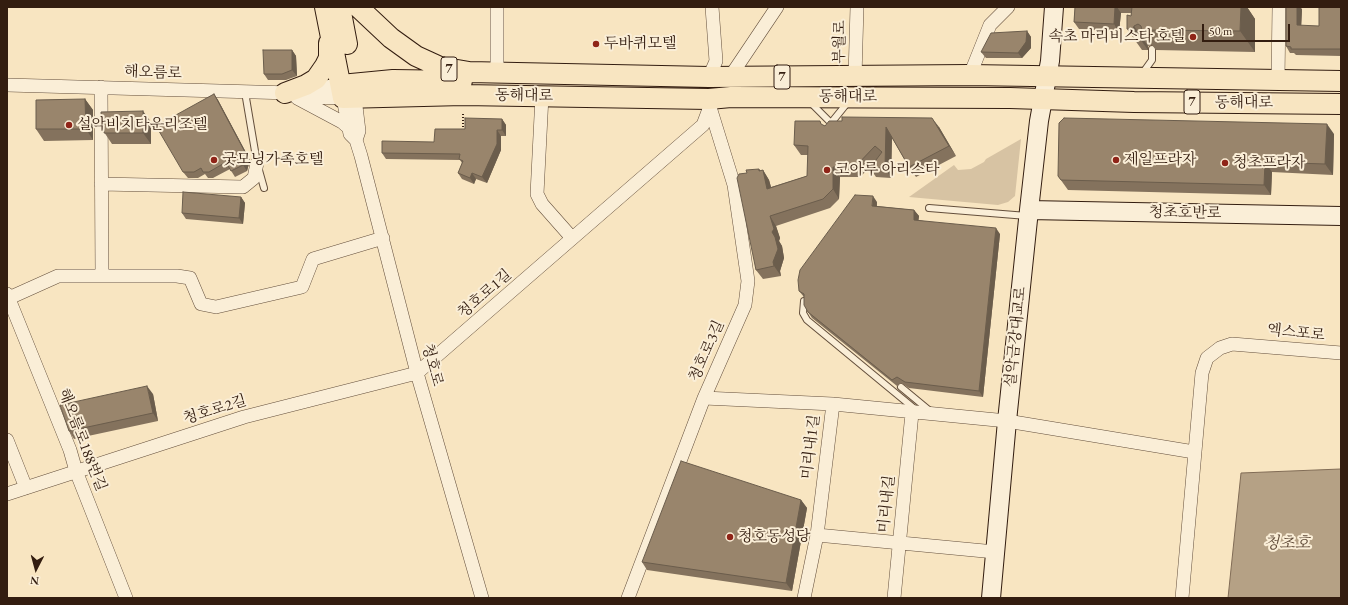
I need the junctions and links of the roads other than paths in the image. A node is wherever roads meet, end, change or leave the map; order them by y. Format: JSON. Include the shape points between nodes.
{"nodes":[{"id":1,"x":325,"y":7,"type":"edge"},
{"id":2,"x":340,"y":7,"type":"edge"},
{"id":3,"x":358,"y":7,"type":"edge"},
{"id":4,"x":497,"y":7,"type":"edge"},
{"id":5,"x":712,"y":7,"type":"edge"},
{"id":6,"x":777,"y":7,"type":"edge"},
{"id":7,"x":857,"y":7,"type":"edge"},
{"id":8,"x":1008,"y":7,"type":"edge"},
{"id":9,"x":1054,"y":7,"type":"edge"},
{"id":10,"x":1279,"y":7,"type":"edge"},
{"id":11,"x":330,"y":29,"type":"junction"},
{"id":12,"x":1152,"y":49,"type":"edge"},
{"id":13,"x":1152,"y":60,"type":"junction"},
{"id":14,"x":1162,"y":72,"type":"junction"},
{"id":15,"x":497,"y":73,"type":"junction"},
{"id":16,"x":561,"y":74,"type":"junction"},
{"id":17,"x":970,"y":75,"type":"junction"},
{"id":18,"x":709,"y":77,"type":"junction"},
{"id":19,"x":730,"y":77,"type":"junction"},
{"id":20,"x":855,"y":77,"type":"junction"},
{"id":21,"x":1048,"y":77,"type":"junction"},
{"id":22,"x":1136,"y":79,"type":"junction"},
{"id":23,"x":1278,"y":80,"type":"junction"},
{"id":24,"x":1341,"y":81,"type":"edge"},
{"id":25,"x":7,"y":85,"type":"edge"},
{"id":26,"x":101,"y":87,"type":"junction"},
{"id":27,"x":348,"y":91,"type":"junction"},
{"id":28,"x":244,"y":92,"type":"junction"},
{"id":29,"x":292,"y":93,"type":"junction"},
{"id":30,"x":542,"y":96,"type":"junction"},
{"id":31,"x":804,"y":97,"type":"junction"},
{"id":32,"x":852,"y":98,"type":"junction"},
{"id":33,"x":1044,"y":100,"type":"junction"},
{"id":34,"x":709,"y":104,"type":"junction"},
{"id":35,"x":1341,"y":104,"type":"edge"},
{"id":36,"x":831,"y":123,"type":"junction"},
{"id":37,"x":349,"y":128,"type":"junction"},
{"id":38,"x":831,"y":130,"type":"edge"},
{"id":39,"x":356,"y":140,"type":"junction"},
{"id":40,"x":257,"y":163,"type":"junction"},
{"id":41,"x":101,"y":184,"type":"junction"},
{"id":42,"x":264,"y":188,"type":"dead end"},
{"id":43,"x":929,"y":208,"type":"dead end"},
{"id":44,"x":1029,"y":213,"type":"junction"},
{"id":45,"x":1341,"y":216,"type":"edge"},
{"id":46,"x":383,"y":238,"type":"junction"},
{"id":47,"x":572,"y":238,"type":"junction"},
{"id":48,"x":102,"y":276,"type":"junction"},
{"id":49,"x":8,"y":296,"type":"edge"},
{"id":50,"x":804,"y":301,"type":"edge"},
{"id":51,"x":1341,"y":353,"type":"edge"},
{"id":52,"x":417,"y":373,"type":"junction"},
{"id":53,"x":901,"y":387,"type":"edge"},
{"id":54,"x":704,"y":398,"type":"junction"},
{"id":55,"x":833,"y":404,"type":"junction"},
{"id":56,"x":922,"y":414,"type":"junction"},
{"id":57,"x":1007,"y":421,"type":"junction"},
{"id":58,"x":7,"y":440,"type":"edge"},
{"id":59,"x":1194,"y":452,"type":"junction"},
{"id":60,"x":76,"y":471,"type":"junction"},
{"id":61,"x":26,"y":488,"type":"junction"},
{"id":62,"x":7,"y":494,"type":"edge"},
{"id":63,"x":817,"y":535,"type":"junction"},
{"id":64,"x":899,"y":543,"type":"junction"},
{"id":65,"x":995,"y":552,"type":"junction"},
{"id":66,"x":126,"y":598,"type":"edge"},
{"id":67,"x":482,"y":598,"type":"edge"},
{"id":68,"x":628,"y":598,"type":"edge"},
{"id":69,"x":804,"y":598,"type":"edge"},
{"id":70,"x":894,"y":598,"type":"edge"},
{"id":71,"x":991,"y":598,"type":"edge"},
{"id":72,"x":1182,"y":598,"type":"edge"}],
"edges":[{"from":1,"to":11,"type":"main road"},
{"from":2,"to":27,"type":"main road"},
{"from":3,"to":15,"type":"main road","name":"동해대로","number":"7","via":[[391,38],[416,56],[440,67]]},
{"from":4,"to":15,"type":"street"},
{"from":5,"to":18,"type":"street","via":[[716,61]]},
{"from":6,"to":19,"type":"street"},
{"from":7,"to":20,"type":"street","name":"부월로"},
{"from":8,"to":17,"type":"street","via":[[990,25]]},
{"from":9,"to":21,"type":"street","name":"설악금강대교로"},
{"from":10,"to":23,"type":"street"},
{"from":11,"to":27,"type":"main road"},
{"from":11,"to":29,"type":"main road","via":[[329,58],[325,66],[316,79]]},
{"from":12,"to":13,"type":"lane"},
{"from":13,"to":14,"type":"lane"},
{"from":13,"to":22,"type":"lane"},
{"from":14,"to":22,"type":"main road","name":"동해대로","number":"7"},
{"from":14,"to":23,"type":"main road","name":"동해대로","number":"7"},
{"from":15,"to":16,"type":"main road","name":"동해대로","number":"7"},
{"from":16,"to":18,"type":"main road","name":"동해대로","number":"7"},
{"from":16,"to":27,"type":"main road","name":"동해대로","number":"7","via":[[522,81],[393,80]]},
{"from":17,"to":20,"type":"main road","name":"동해대로","number":"7"},
{"from":17,"to":21,"type":"main road","name":"동해대로","number":"7"},
{"from":18,"to":19,"type":"main road","name":"동해대로","number":"7"},
{"from":18,"to":34,"type":"main road"},
{"from":19,"to":20,"type":"main road","name":"동해대로","number":"7"},
{"from":21,"to":22,"type":"main road","name":"동해대로","number":"7"},
{"from":21,"to":33,"type":"street","name":"설악금강대교로"},
{"from":23,"to":24,"type":"main road","name":"동해대로","number":"7"},
{"from":25,"to":26,"type":"street","name":"해오름로"},
{"from":26,"to":28,"type":"street","name":"해오름로"},
{"from":26,"to":41,"type":"street"},
{"from":27,"to":29,"type":"street","name":"해오름로","via":[[310,89]]},
{"from":27,"to":30,"type":"main road","name":"동해대로","number":"7"},
{"from":27,"to":37,"type":"street","name":"청호로"},
{"from":27,"to":39,"type":"street","name":"청호로","via":[[358,131]]},
{"from":28,"to":29,"type":"street","name":"해오름로"},
{"from":28,"to":40,"type":"lane"},
{"from":29,"to":37,"type":"street"},
{"from":30,"to":34,"type":"main road","name":"동해대로","number":"7"},
{"from":30,"to":47,"type":"street","via":[[537,194],[542,204]]},
{"from":31,"to":32,"type":"main road","name":"동해대로","number":"7"},
{"from":31,"to":34,"type":"main road","name":"동해대로","number":"7","via":[[730,97]]},
{"from":31,"to":36,"type":"lane"},
{"from":32,"to":33,"type":"main road","name":"동해대로","number":"7"},
{"from":32,"to":36,"type":"lane"},
{"from":33,"to":35,"type":"main road","name":"동해대로","number":"7"},
{"from":33,"to":44,"type":"street","name":"설악금강대교로","via":[[1039,121]]},
{"from":34,"to":47,"type":"street","name":"청호로1길","via":[[702,125]]},
{"from":34,"to":54,"type":"street","name":"청호로3길","via":[[734,185],[748,282],[745,305]]},
{"from":36,"to":38,"type":"lane"},
{"from":37,"to":39,"type":"street","name":"청호로","via":[[350,134]]},
{"from":39,"to":46,"type":"street","name":"청호로"},
{"from":40,"to":41,"type":"street","via":[[254,178],[242,187]]},
{"from":40,"to":42,"type":"lane"},
{"from":41,"to":48,"type":"street"},
{"from":43,"to":44,"type":"lane"},
{"from":44,"to":45,"type":"street","name":"청초호반로"},
{"from":44,"to":57,"type":"street","name":"설악금강대교로"},
{"from":46,"to":48,"type":"street","via":[[314,259],[302,287],[216,307],[201,304],[190,278]]},
{"from":46,"to":52,"type":"street","name":"청호로"},
{"from":47,"to":52,"type":"street","name":"청호로1길"},
{"from":48,"to":49,"type":"street","via":[[58,276]]},
{"from":49,"to":60,"type":"street","name":"해오름로188번길","via":[[70,450]]},
{"from":50,"to":56,"type":"lane","via":[[803,313],[807,320]]},
{"from":51,"to":59,"type":"street","name":"엑스포로","via":[[1248,344],[1232,344],[1213,352],[1203,365]]},
{"from":52,"to":60,"type":"street","name":"청호로2길","via":[[244,417]]},
{"from":52,"to":67,"type":"street","name":"청호로"},
{"from":53,"to":56,"type":"lane"},
{"from":54,"to":55,"type":"street","name":"미리내1길"},
{"from":54,"to":68,"type":"street","name":"청호로3길"},
{"from":55,"to":56,"type":"street"},
{"from":55,"to":63,"type":"street","name":"미리내1길"},
{"from":56,"to":57,"type":"street"},
{"from":56,"to":64,"type":"street","name":"미리내길"},
{"from":57,"to":59,"type":"street"},
{"from":57,"to":65,"type":"street","name":"설악금강대교로"},
{"from":58,"to":61,"type":"street"},
{"from":59,"to":72,"type":"street","name":"엑스포로"},
{"from":60,"to":61,"type":"street","name":"청호로2길"},
{"from":60,"to":66,"type":"street","name":"해오름로188번길"},
{"from":61,"to":62,"type":"street","name":"청호로2길"},
{"from":63,"to":64,"type":"street"},
{"from":63,"to":69,"type":"street","name":"미리내1길"},
{"from":64,"to":65,"type":"street"},
{"from":64,"to":70,"type":"street","name":"미리내길"},
{"from":65,"to":71,"type":"street","name":"설악금강대교로"}]}
